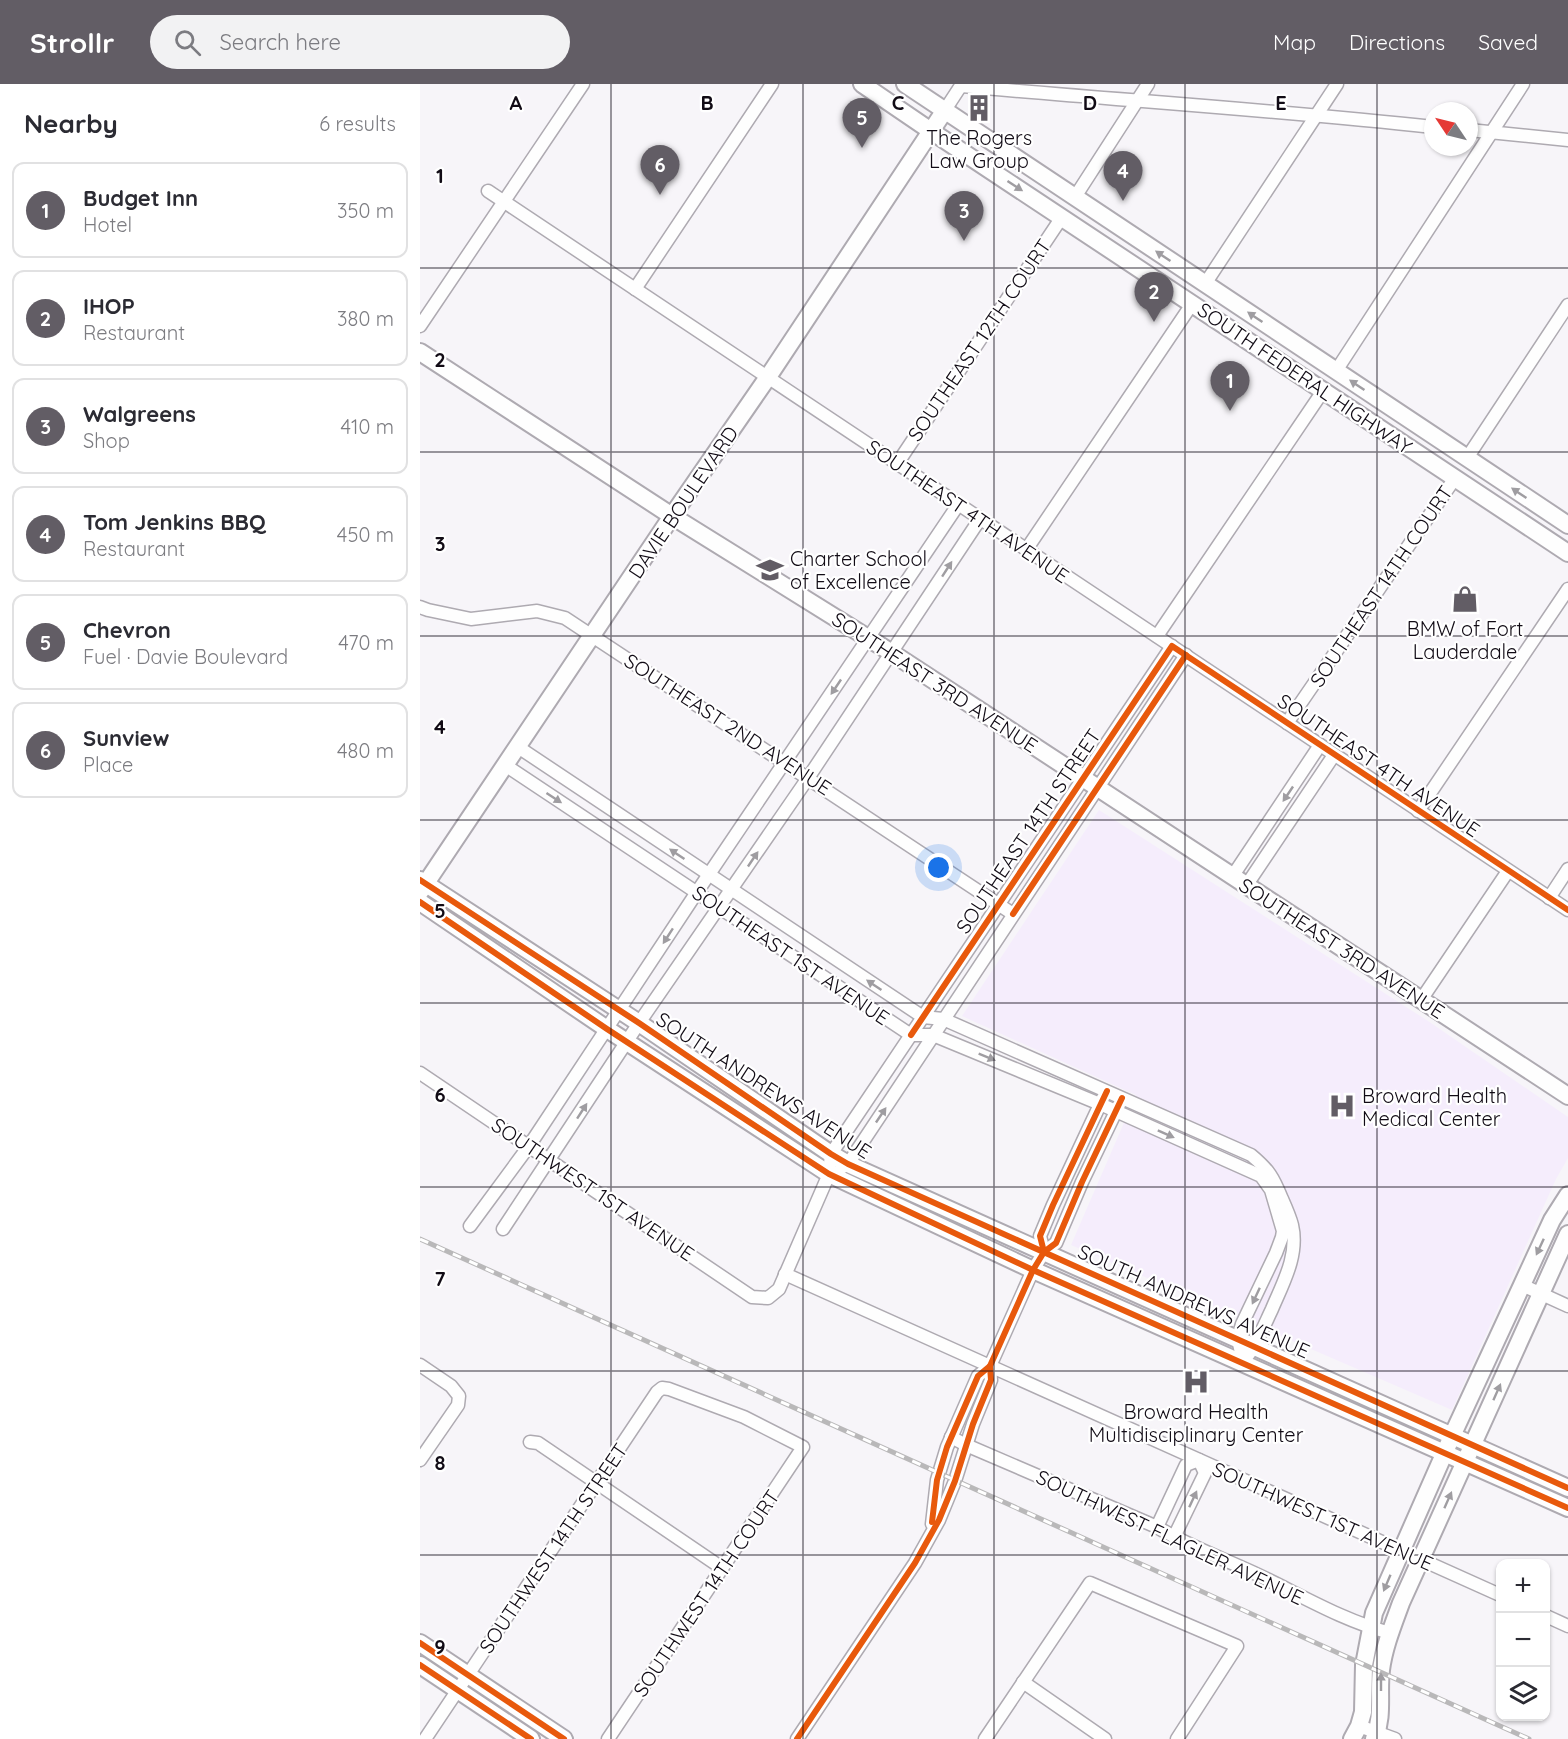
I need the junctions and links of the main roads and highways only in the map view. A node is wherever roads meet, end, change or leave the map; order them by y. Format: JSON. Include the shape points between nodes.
{"nodes":[{"id":1,"x":862,"y":84,"type":"edge"},
{"id":2,"x":905,"y":84,"type":"edge"},
{"id":3,"x":945,"y":111,"type":"junction"},
{"id":4,"x":931,"y":131,"type":"junction"},
{"id":5,"x":1163,"y":284,"type":"junction"},
{"id":6,"x":1205,"y":284,"type":"junction"},
{"id":7,"x":1230,"y":300,"type":"junction"},
{"id":8,"x":1192,"y":304,"type":"junction"},
{"id":9,"x":420,"y":352,"type":"edge"},
{"id":10,"x":672,"y":516,"type":"junction"},
{"id":11,"x":1568,"y":525,"type":"edge"},
{"id":12,"x":1568,"y":552,"type":"edge"},
{"id":13,"x":422,"y":885,"type":"edge"},
{"id":14,"x":420,"y":902,"type":"edge"},
{"id":15,"x":1568,"y":1096,"type":"edge"},
{"id":16,"x":1568,"y":1196,"type":"edge"},
{"id":17,"x":1568,"y":1234,"type":"edge"},
{"id":18,"x":1452,"y":1436,"type":"junction"},
{"id":19,"x":1473,"y":1446,"type":"junction"},
{"id":20,"x":1445,"y":1452,"type":"junction"},
{"id":21,"x":1465,"y":1461,"type":"junction"},
{"id":22,"x":1568,"y":1488,"type":"edge"},
{"id":23,"x":1568,"y":1508,"type":"edge"},
{"id":24,"x":420,"y":1643,"type":"edge"},
{"id":25,"x":420,"y":1665,"type":"edge"},
{"id":26,"x":1355,"y":1733,"type":"edge"},
{"id":27,"x":1375,"y":1736,"type":"edge"},
{"id":28,"x":531,"y":1739,"type":"edge"},
{"id":29,"x":564,"y":1739,"type":"edge"}],
"edges":[{"from":1,"to":4,"type":"main road","name":"SOUTH FEDERAL HIGHWAY"},
{"from":2,"to":3,"type":"main road","name":"SOUTH FEDERAL HIGHWAY"},
{"from":3,"to":4,"type":"main road","name":"DAVIE BOULEVARD"},
{"from":6,"to":3,"type":"main road","name":"SOUTH FEDERAL HIGHWAY","one_way":true},
{"from":4,"to":5,"type":"main road","name":"SOUTH FEDERAL HIGHWAY","one_way":true},
{"from":4,"to":10,"type":"main road","name":"DAVIE BOULEVARD"},
{"from":5,"to":6,"type":"main road","via":[[1182,288]]},
{"from":5,"to":8,"type":"main road","name":"SOUTH FEDERAL HIGHWAY"},
{"from":6,"to":7,"type":"main road","name":"SOUTH FEDERAL HIGHWAY"},
{"from":7,"to":8,"type":"main road"},
{"from":11,"to":7,"type":"main road","name":"SOUTH FEDERAL HIGHWAY","one_way":true},
{"from":8,"to":12,"type":"main road","name":"SOUTH FEDERAL HIGHWAY"},
{"from":9,"to":10,"type":"main road","name":"SOUTHEAST 3RD AVENUE"},
{"from":10,"to":13,"type":"main road","name":"DAVIE BOULEVARD"},
{"from":10,"to":15,"type":"main road","name":"SOUTHEAST 3RD AVENUE","via":[[892,653]]},
{"from":13,"to":18,"type":"main road","name":"SOUTH ANDREWS AVENUE","via":[[639,1023],[848,1164]]},
{"from":14,"to":20,"type":"main road","name":"SOUTH ANDREWS AVENUE","via":[[829,1174],[1034,1270]]},
{"from":16,"to":18,"type":"main road","one_way":true,"via":[[1552,1220]]},
{"from":19,"to":17,"type":"main road","one_way":true},
{"from":18,"to":19,"type":"main road","name":"SOUTH ANDREWS AVENUE"},
{"from":18,"to":20,"type":"main road"},
{"from":19,"to":21,"type":"main road"},
{"from":19,"to":22,"type":"main road","name":"SOUTH ANDREWS AVENUE"},
{"from":20,"to":21,"type":"main road","name":"SOUTH ANDREWS AVENUE"},
{"from":20,"to":26,"type":"main road","one_way":true,"via":[[1374,1613],[1364,1665],[1363,1712]]},
{"from":21,"to":23,"type":"main road","name":"SOUTH ANDREWS AVENUE"},
{"from":27,"to":21,"type":"main road","one_way":true,"via":[[1380,1720],[1383,1655],[1390,1633]]},
{"from":24,"to":29,"type":"main road"},
{"from":25,"to":28,"type":"main road"}]}
